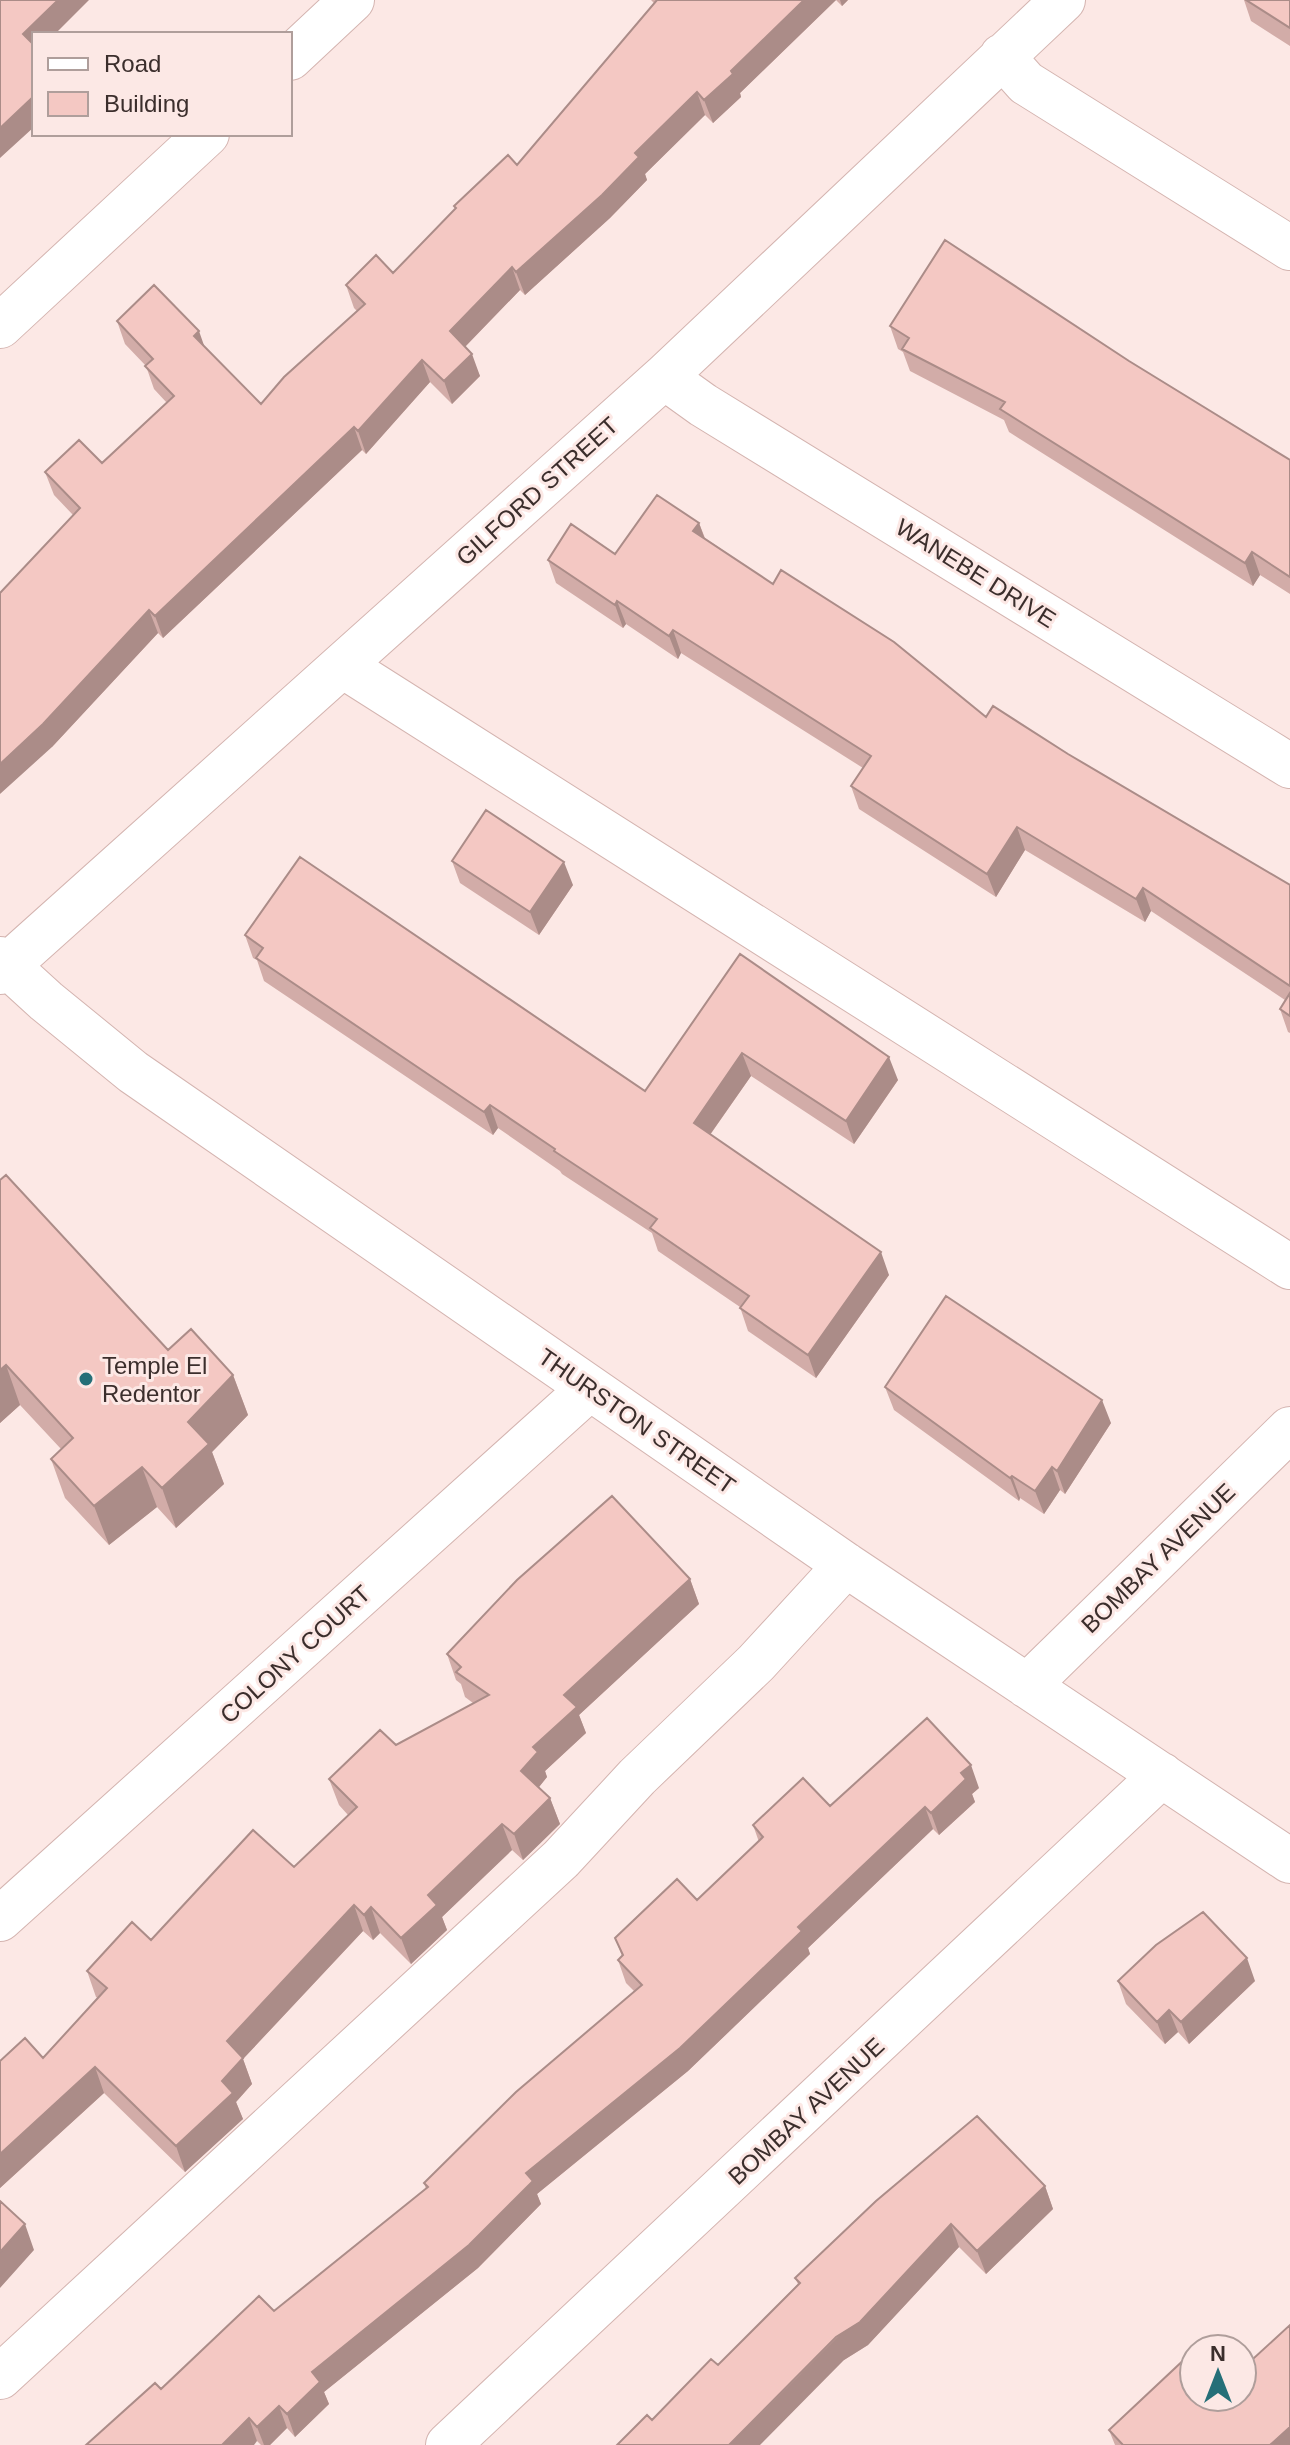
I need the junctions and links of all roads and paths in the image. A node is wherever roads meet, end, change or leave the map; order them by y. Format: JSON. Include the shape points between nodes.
{"nodes":[{"id":1,"x":352,"y":0,"type":"edge"},
{"id":2,"x":1063,"y":0,"type":"edge"},
{"id":3,"x":292,"y":56,"type":"edge"},
{"id":4,"x":1002,"y":56,"type":"junction"},
{"id":5,"x":205,"y":136,"type":"edge"},
{"id":6,"x":1290,"y":248,"type":"edge"},
{"id":7,"x":0,"y":326,"type":"edge"},
{"id":8,"x":664,"y":377,"type":"junction"},
{"id":9,"x":343,"y":666,"type":"junction"},
{"id":10,"x":1290,"y":766,"type":"edge"},
{"id":11,"x":2,"y":966,"type":"edge"},
{"id":12,"x":1290,"y":1267,"type":"edge"},
{"id":13,"x":590,"y":1388,"type":"junction"},
{"id":14,"x":1290,"y":1429,"type":"edge"},
{"id":15,"x":846,"y":1565,"type":"junction"},
{"id":16,"x":1027,"y":1686,"type":"junction"},
{"id":17,"x":1162,"y":1775,"type":"junction"},
{"id":18,"x":1290,"y":1861,"type":"edge"},
{"id":19,"x":0,"y":1919,"type":"edge"},
{"id":20,"x":0,"y":2377,"type":"edge"},
{"id":21,"x":448,"y":2445,"type":"edge"}],
"edges":[{"from":1,"to":3,"type":"street"},
{"from":2,"to":4,"type":"street","name":"GILFORD STREET"},
{"from":4,"to":6,"type":"street","via":[[1026,83]]},
{"from":4,"to":8,"type":"street","name":"GILFORD STREET"},
{"from":5,"to":7,"type":"street"},
{"from":8,"to":9,"type":"street","name":"GILFORD STREET"},
{"from":8,"to":10,"type":"street","name":"WANEBE DRIVE"},
{"from":9,"to":11,"type":"street","name":"GILFORD STREET"},
{"from":9,"to":12,"type":"street"},
{"from":11,"to":13,"type":"street","name":"THURSTON STREET","via":[[133,1072]]},
{"from":13,"to":15,"type":"street","name":"THURSTON STREET"},
{"from":13,"to":19,"type":"street","name":"COLONY COURT"},
{"from":14,"to":16,"type":"street","name":"BOMBAY AVENUE"},
{"from":15,"to":16,"type":"street","name":"THURSTON STREET"},
{"from":15,"to":20,"type":"street","via":[[561,1859]]},
{"from":16,"to":17,"type":"street","name":"THURSTON STREET"},
{"from":17,"to":18,"type":"street","name":"THURSTON STREET"},
{"from":17,"to":21,"type":"street","name":"BOMBAY AVENUE"}]}
